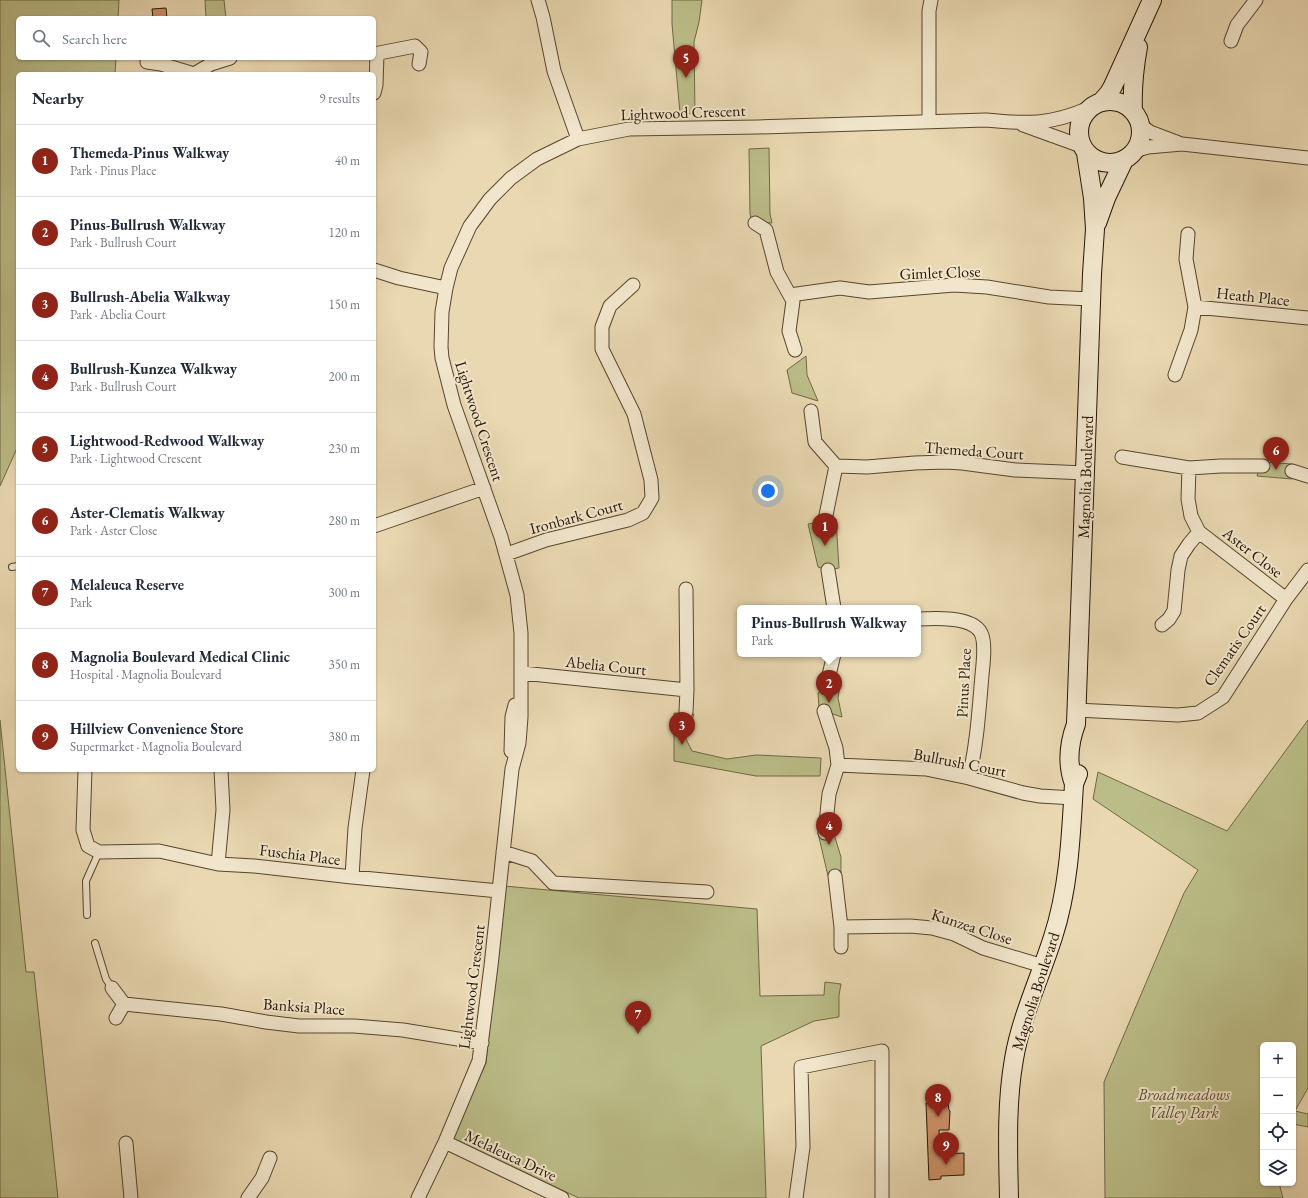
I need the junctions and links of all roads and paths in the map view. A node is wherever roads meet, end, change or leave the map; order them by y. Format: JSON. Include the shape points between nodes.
{"nodes":[{"id":1,"x":538,"y":0,"type":"edge"},
{"id":2,"x":931,"y":0,"type":"edge"},
{"id":3,"x":1152,"y":0,"type":"edge"},
{"id":4,"x":1256,"y":0,"type":"edge"},
{"id":5,"x":1143,"y":19,"type":"junction"},
{"id":6,"x":1231,"y":41,"type":"dead end"},
{"id":7,"x":376,"y":54,"type":"edge"},
{"id":8,"x":224,"y":60,"type":"edge"},
{"id":9,"x":375,"y":60,"type":"edge"},
{"id":10,"x":148,"y":62,"type":"dead end"},
{"id":11,"x":419,"y":64,"type":"dead end"},
{"id":12,"x":187,"y":72,"type":"edge"},
{"id":13,"x":197,"y":72,"type":"edge"},
{"id":14,"x":376,"y":72,"type":"edge"},
{"id":15,"x":1096,"y":105,"type":"junction"},
{"id":16,"x":1137,"y":118,"type":"junction"},
{"id":17,"x":929,"y":122,"type":"junction"},
{"id":18,"x":1019,"y":123,"type":"junction"},
{"id":19,"x":578,"y":139,"type":"junction"},
{"id":20,"x":1182,"y":144,"type":"junction"},
{"id":21,"x":1084,"y":150,"type":"junction"},
{"id":22,"x":1129,"y":155,"type":"junction"},
{"id":23,"x":1308,"y":158,"type":"edge"},
{"id":24,"x":755,"y":223,"type":"dead end"},
{"id":25,"x":1095,"y":229,"type":"junction"},
{"id":26,"x":1188,"y":234,"type":"dead end"},
{"id":27,"x":376,"y":271,"type":"edge"},
{"id":28,"x":633,"y":285,"type":"dead end"},
{"id":29,"x":446,"y":288,"type":"junction"},
{"id":30,"x":790,"y":296,"type":"junction"},
{"id":31,"x":1091,"y":299,"type":"junction"},
{"id":32,"x":1194,"y":307,"type":"junction"},
{"id":33,"x":1308,"y":318,"type":"edge"},
{"id":34,"x":795,"y":350,"type":"dead end"},
{"id":35,"x":1176,"y":375,"type":"dead end"},
{"id":36,"x":810,"y":411,"type":"dead end"},
{"id":37,"x":1122,"y":456,"type":"dead end"},
{"id":38,"x":836,"y":466,"type":"junction"},
{"id":39,"x":1263,"y":466,"type":"dead end"},
{"id":40,"x":1189,"y":468,"type":"junction"},
{"id":41,"x":1292,"y":471,"type":"dead end"},
{"id":42,"x":1085,"y":472,"type":"junction"},
{"id":43,"x":1308,"y":476,"type":"edge"},
{"id":44,"x":484,"y":488,"type":"junction"},
{"id":45,"x":825,"y":520,"type":"dead end"},
{"id":46,"x":376,"y":525,"type":"edge"},
{"id":47,"x":1199,"y":532,"type":"junction"},
{"id":48,"x":506,"y":554,"type":"junction"},
{"id":49,"x":828,"y":570,"type":"dead end"},
{"id":50,"x":1308,"y":570,"type":"edge"},
{"id":51,"x":686,"y":589,"type":"dead end"},
{"id":52,"x":1286,"y":599,"type":"junction"},
{"id":53,"x":834,"y":605,"type":"edge"},
{"id":54,"x":921,"y":619,"type":"edge"},
{"id":55,"x":1162,"y":625,"type":"dead end"},
{"id":56,"x":833,"y":657,"type":"edge"},
{"id":57,"x":521,"y":678,"type":"junction"},
{"id":58,"x":826,"y":688,"type":"dead end"},
{"id":59,"x":686,"y":690,"type":"junction"},
{"id":60,"x":824,"y":711,"type":"dead end"},
{"id":61,"x":686,"y":712,"type":"dead end"},
{"id":62,"x":1076,"y":717,"type":"junction"},
{"id":63,"x":838,"y":765,"type":"junction"},
{"id":64,"x":84,"y":772,"type":"edge"},
{"id":65,"x":221,"y":772,"type":"edge"},
{"id":66,"x":363,"y":772,"type":"edge"},
{"id":67,"x":970,"y":778,"type":"junction"},
{"id":68,"x":1074,"y":791,"type":"junction"},
{"id":69,"x":825,"y":833,"type":"dead end"},
{"id":70,"x":99,"y":852,"type":"junction"},
{"id":71,"x":503,"y":852,"type":"junction"},
{"id":72,"x":218,"y":864,"type":"junction"},
{"id":73,"x":835,"y":876,"type":"dead end"},
{"id":74,"x":352,"y":877,"type":"junction"},
{"id":75,"x":499,"y":891,"type":"junction"},
{"id":76,"x":707,"y":892,"type":"dead end"},
{"id":77,"x":87,"y":915,"type":"dead end"},
{"id":78,"x":841,"y":927,"type":"junction"},
{"id":79,"x":95,"y":943,"type":"dead end"},
{"id":80,"x":841,"y":947,"type":"dead end"},
{"id":81,"x":1043,"y":966,"type":"junction"},
{"id":82,"x":112,"y":988,"type":"joint"},
{"id":83,"x":124,"y":1004,"type":"junction"},
{"id":84,"x":116,"y":1018,"type":"dead end"},
{"id":85,"x":482,"y":1043,"type":"junction"},
{"id":86,"x":445,"y":1142,"type":"junction"},
{"id":87,"x":126,"y":1143,"type":"dead end"},
{"id":88,"x":270,"y":1158,"type":"dead end"},
{"id":89,"x":131,"y":1198,"type":"edge"},
{"id":90,"x":248,"y":1198,"type":"edge"},
{"id":91,"x":418,"y":1198,"type":"edge"},
{"id":92,"x":562,"y":1198,"type":"edge"},
{"id":93,"x":796,"y":1198,"type":"edge"},
{"id":94,"x":882,"y":1198,"type":"edge"},
{"id":95,"x":1009,"y":1198,"type":"edge"}],
"edges":[{"from":1,"to":19,"type":"street","via":[[554,70]]},
{"from":2,"to":17,"type":"street"},
{"from":3,"to":5,"type":"street"},
{"from":4,"to":6,"type":"street","via":[[1237,25]]},
{"from":5,"to":15,"type":"street","via":[[1113,86]]},
{"from":5,"to":16,"type":"street","via":[[1132,90]]},
{"from":7,"to":11,"type":"street","via":[[415,46],[421,52]]},
{"from":8,"to":13,"type":"street"},
{"from":9,"to":14,"type":"street"},
{"from":10,"to":12,"type":"street"},
{"from":15,"to":16,"type":"street","via":[[1111,100],[1119,102],[1127,106]]},
{"from":15,"to":18,"type":"street","name":"Lightwood Crescent","via":[[1060,119]]},
{"from":15,"to":21,"type":"street","via":[[1082,116],[1079,126],[1078,136]]},
{"from":16,"to":20,"type":"street","via":[[1150,132]]},
{"from":16,"to":22,"type":"street","via":[[1141,134],[1139,143]]},
{"from":17,"to":18,"type":"street","name":"Lightwood Crescent","via":[[986,120]]},
{"from":17,"to":19,"type":"street","name":"Lightwood Crescent","via":[[628,129]]},
{"from":18,"to":21,"type":"street","name":"Lightwood Crescent"},
{"from":19,"to":29,"type":"street","name":"Lightwood Crescent","via":[[537,159],[511,178],[490,199],[470,226],[451,268]]},
{"from":20,"to":22,"type":"street","via":[[1148,147]]},
{"from":20,"to":23,"type":"street"},
{"from":21,"to":22,"type":"street","via":[[1094,159],[1104,163],[1114,163]]},
{"from":21,"to":25,"type":"street","name":"Magnolia Boulevard","via":[[1093,198]]},
{"from":22,"to":25,"type":"street","name":"Magnolia Boulevard","via":[[1106,198]]},
{"from":24,"to":30,"type":"street","via":[[766,230],[777,272]]},
{"from":25,"to":31,"type":"street","name":"Magnolia Boulevard"},
{"from":26,"to":32,"type":"street","name":"Heath Place","via":[[1186,260]]},
{"from":27,"to":29,"type":"street"},
{"from":28,"to":48,"type":"street","name":"Ironbark Court","via":[[610,306],[602,327],[602,349],[634,414],[652,480],[652,498],[643,513],[628,520],[546,540]]},
{"from":29,"to":44,"type":"street","name":"Lightwood Crescent","via":[[442,312],[442,358],[454,405]]},
{"from":30,"to":31,"type":"street","name":"Gimlet Close","via":[[840,288],[869,292],[954,285],[987,287],[1049,297]]},
{"from":30,"to":34,"type":"street","via":[[793,301],[789,331]]},
{"from":31,"to":42,"type":"street","name":"Magnolia Boulevard"},
{"from":32,"to":33,"type":"street","name":"Heath Place"},
{"from":32,"to":35,"type":"street","name":"Heath Place","via":[[1191,330]]},
{"from":36,"to":38,"type":"street","via":[[815,442]]},
{"from":37,"to":40,"type":"street"},
{"from":38,"to":42,"type":"street","name":"Themeda Court","via":[[962,462],[1016,470]]},
{"from":38,"to":45,"type":"street"},
{"from":39,"to":40,"type":"street"},
{"from":40,"to":47,"type":"street","name":"Aster Close","via":[[1188,499],[1191,516]]},
{"from":41,"to":43,"type":"street"},
{"from":42,"to":62,"type":"street","name":"Magnolia Boulevard"},
{"from":44,"to":46,"type":"street"},
{"from":44,"to":48,"type":"street","name":"Lightwood Crescent"},
{"from":47,"to":52,"type":"street","name":"Aster Close"},
{"from":47,"to":55,"type":"street","name":"Aster Close","via":[[1181,556],[1174,611]]},
{"from":48,"to":57,"type":"street","name":"Lightwood Crescent","via":[[517,595],[521,633]]},
{"from":49,"to":53,"type":"street"},
{"from":50,"to":52,"type":"street","name":"Clematis Court"},
{"from":51,"to":59,"type":"street"},
{"from":52,"to":62,"type":"street","name":"Clematis Court","via":[[1223,697],[1198,713]]},
{"from":54,"to":67,"type":"street","name":"Pinus Place","via":[[970,622],[981,632],[984,647],[978,734]]},
{"from":56,"to":58,"type":"street"},
{"from":57,"to":59,"type":"street","name":"Abelia Court"},
{"from":57,"to":71,"type":"street","name":"Lightwood Crescent","via":[[512,717],[512,769]]},
{"from":59,"to":61,"type":"street"},
{"from":60,"to":63,"type":"street","via":[[836,748]]},
{"from":62,"to":68,"type":"street","name":"Magnolia Boulevard","via":[[1071,738],[1070,763]]},
{"from":63,"to":67,"type":"street","name":"Bullrush Court","via":[[926,769]]},
{"from":63,"to":69,"type":"street","via":[[829,794]]},
{"from":64,"to":70,"type":"street","via":[[83,830],[88,846]]},
{"from":65,"to":72,"type":"street","via":[[223,810]]},
{"from":66,"to":74,"type":"street"},
{"from":67,"to":68,"type":"street","name":"Bullrush Court","via":[[1040,796]]},
{"from":68,"to":81,"type":"street","name":"Magnolia Boulevard","via":[[1069,863],[1054,936]]},
{"from":70,"to":72,"type":"street","name":"Fuschia Place","via":[[159,851]]},
{"from":70,"to":77,"type":"lane","via":[[86,881]]},
{"from":71,"to":75,"type":"street","name":"Lightwood Crescent"},
{"from":71,"to":76,"type":"street","via":[[532,861],[553,883]]},
{"from":72,"to":74,"type":"street","name":"Fuschia Place"},
{"from":73,"to":78,"type":"street"},
{"from":74,"to":75,"type":"street","name":"Fuschia Place"},
{"from":75,"to":85,"type":"street","name":"Lightwood Crescent"},
{"from":78,"to":80,"type":"street"},
{"from":78,"to":81,"type":"street","name":"Kunzea Close","via":[[932,928],[954,934],[982,948]]},
{"from":79,"to":82,"type":"lane","via":[[106,978]]},
{"from":81,"to":95,"type":"street","name":"Magnolia Boulevard","via":[[1021,1029],[1010,1084]]},
{"from":82,"to":83,"type":"street"},
{"from":83,"to":84,"type":"street"},
{"from":83,"to":85,"type":"street","name":"Banksia Place","via":[[221,1014],[299,1026],[354,1026],[403,1030]]},
{"from":85,"to":86,"type":"street","name":"Lightwood Crescent","via":[[479,1061]]},
{"from":86,"to":91,"type":"street","name":"Lightwood Crescent"},
{"from":86,"to":92,"type":"street","name":"Melaleuca Drive"},
{"from":87,"to":89,"type":"street"},
{"from":88,"to":90,"type":"street","via":[[262,1178]]},
{"from":93,"to":94,"type":"street","via":[[803,1147],[801,1067],[882,1051]]}]}
